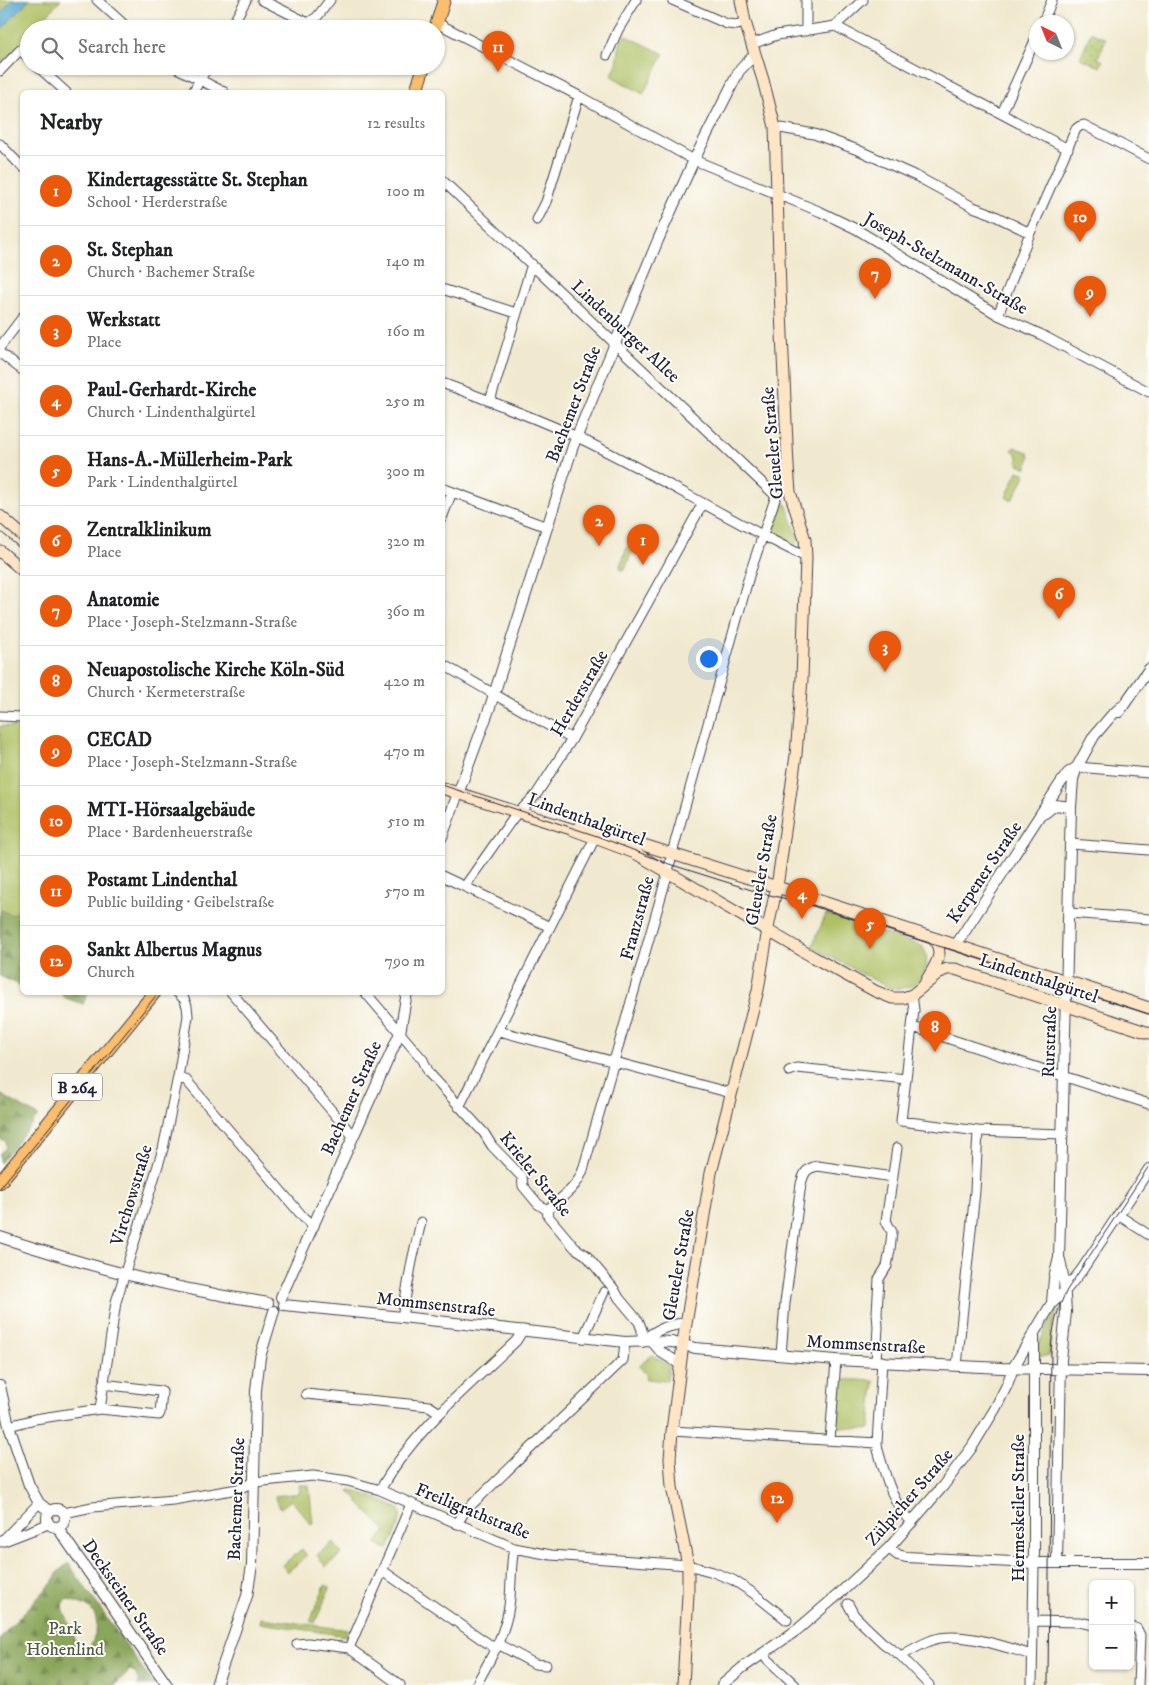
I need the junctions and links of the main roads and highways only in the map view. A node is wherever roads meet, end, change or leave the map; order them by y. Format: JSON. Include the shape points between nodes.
{"nodes":[{"id":1,"x":444,"y":0,"type":"edge"},
{"id":2,"x":741,"y":0,"type":"edge"},
{"id":3,"x":438,"y":20,"type":"edge"},
{"id":4,"x":421,"y":75,"type":"edge"},
{"id":5,"x":417,"y":90,"type":"edge"},
{"id":6,"x":0,"y":516,"type":"edge"},
{"id":7,"x":20,"y":533,"type":"edge"},
{"id":8,"x":0,"y":552,"type":"edge"},
{"id":9,"x":20,"y":568,"type":"edge"},
{"id":10,"x":445,"y":782,"type":"edge"},
{"id":11,"x":445,"y":788,"type":"edge"},
{"id":12,"x":460,"y":789,"type":"junction"},
{"id":13,"x":522,"y":810,"type":"junction"},
{"id":14,"x":777,"y":887,"type":"junction"},
{"id":15,"x":768,"y":931,"type":"junction"},
{"id":16,"x":933,"y":938,"type":"junction"},
{"id":17,"x":956,"y":945,"type":"junction"},
{"id":18,"x":923,"y":987,"type":"junction"},
{"id":19,"x":153,"y":995,"type":"edge"},
{"id":20,"x":1149,"y":1008,"type":"edge"},
{"id":21,"x":1149,"y":1033,"type":"edge"},
{"id":22,"x":0,"y":1182,"type":"edge"},
{"id":23,"x":684,"y":1685,"type":"edge"}],
"edges":[{"from":1,"to":3,"type":"main road"},
{"from":2,"to":14,"type":"main road","name":"Gleueler Straße","via":[[775,127],[790,492],[805,540],[806,557],[796,755]]},
{"from":4,"to":5,"type":"main road"},
{"from":6,"to":7,"type":"main road"},
{"from":8,"to":9,"type":"main road"},
{"from":10,"to":12,"type":"main road","name":"Lindenthalgürtel"},
{"from":11,"to":12,"type":"main road","name":"Lindenthalgürtel"},
{"from":12,"to":13,"type":"main road","name":"Lindenthalgürtel"},
{"from":13,"to":14,"type":"main road","name":"Lindenthalgürtel"},
{"from":13,"to":15,"type":"main road","name":"Lindenthalgürtel","via":[[634,853]]},
{"from":14,"to":15,"type":"main road","name":"Gleueler Straße"},
{"from":14,"to":16,"type":"main road","name":"Lindenthalgürtel"},
{"from":15,"to":18,"type":"main road","name":"Lindenthalgürtel","via":[[892,998],[912,995]]},
{"from":15,"to":23,"type":"main road","name":"Gleueler Straße","via":[[758,990],[711,1173],[682,1345],[672,1430],[672,1488],[688,1565]]},
{"from":16,"to":17,"type":"main road","name":"Lindenthalgürtel"},
{"from":16,"to":18,"type":"main road","name":"Lindenthalgürtel","via":[[939,945],[939,958]]},
{"from":17,"to":18,"type":"main road","name":"Lindenthalgürtel"},
{"from":17,"to":20,"type":"main road","name":"Lindenthalgürtel"},
{"from":18,"to":21,"type":"main road","name":"Lindenthalgürtel","via":[[942,971],[955,969]]},
{"from":19,"to":22,"type":"main road","number":"B 264"}]}
